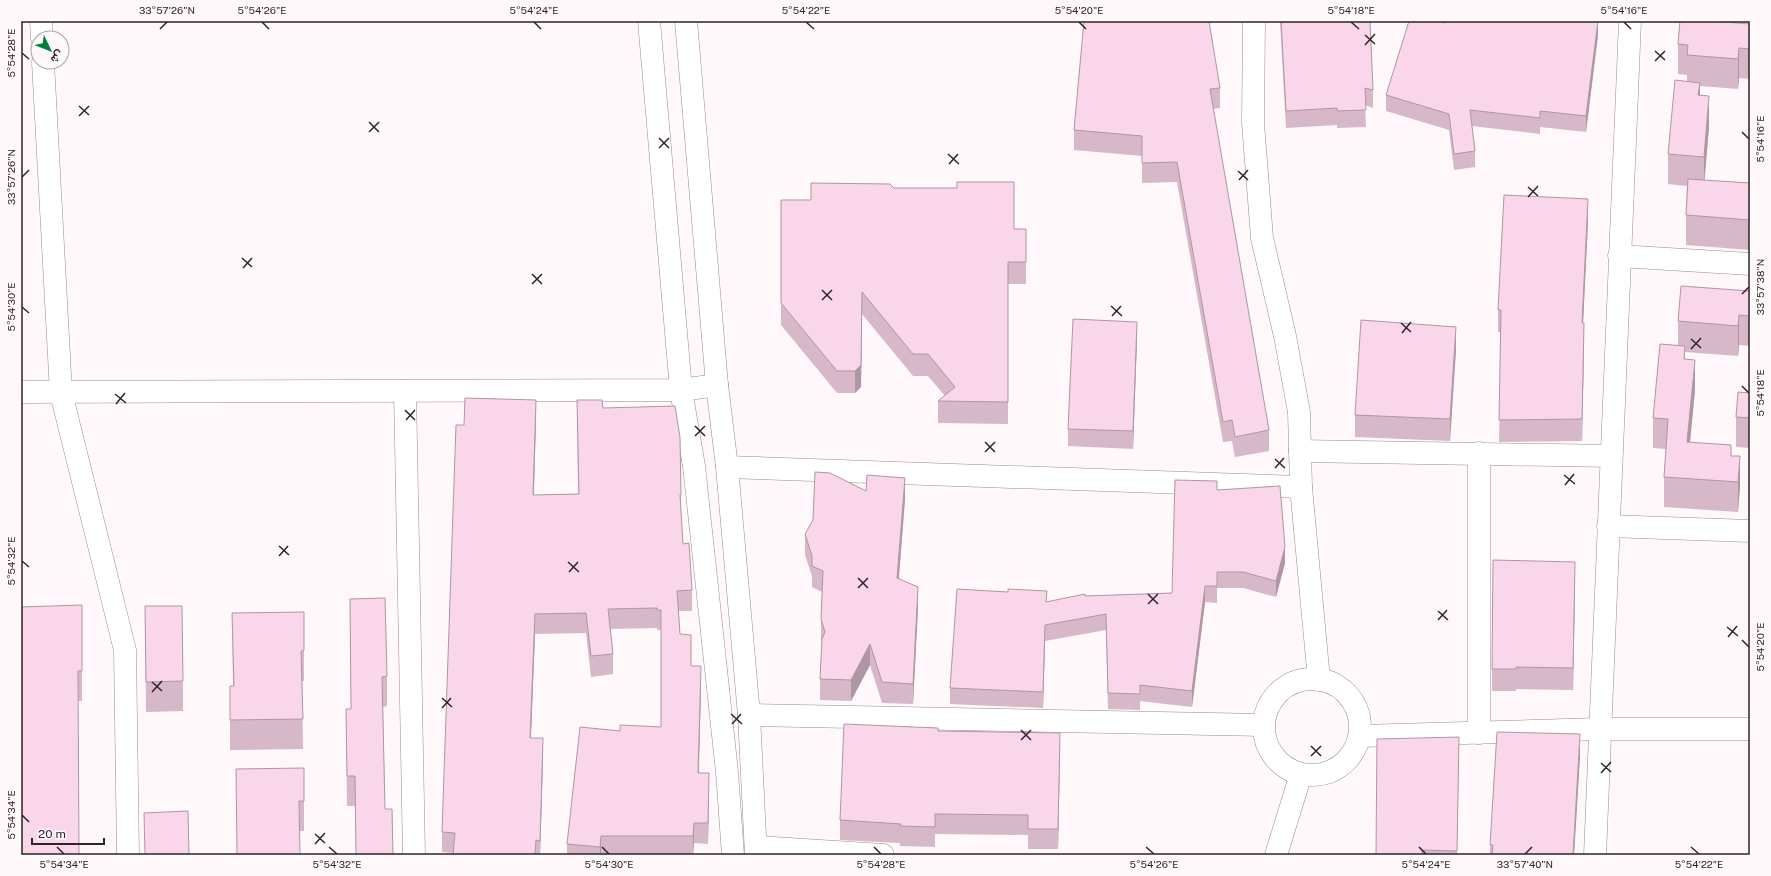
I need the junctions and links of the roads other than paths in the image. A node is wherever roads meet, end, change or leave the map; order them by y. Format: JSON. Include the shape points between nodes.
{"nodes":[{"id":1,"x":649,"y":21,"type":"edge"},
{"id":2,"x":686,"y":21,"type":"edge"},
{"id":3,"x":1254,"y":21,"type":"edge"},
{"id":4,"x":1630,"y":21,"type":"edge"},
{"id":5,"x":43,"y":70,"type":"edge"},
{"id":6,"x":1619,"y":256,"type":"junction"},
{"id":7,"x":1750,"y":264,"type":"edge"},
{"id":8,"x":717,"y":385,"type":"junction"},
{"id":9,"x":681,"y":390,"type":"junction"},
{"id":10,"x":405,"y":391,"type":"junction"},
{"id":11,"x":21,"y":392,"type":"edge"},
{"id":12,"x":61,"y":393,"type":"junction"},
{"id":13,"x":1300,"y":450,"type":"junction"},
{"id":14,"x":1479,"y":453,"type":"junction"},
{"id":15,"x":1611,"y":456,"type":"junction"},
{"id":16,"x":727,"y":467,"type":"junction"},
{"id":17,"x":1301,"y":487,"type":"junction"},
{"id":18,"x":1608,"y":526,"type":"junction"},
{"id":19,"x":1750,"y":531,"type":"edge"},
{"id":20,"x":1319,"y":680,"type":"junction"},
{"id":21,"x":749,"y":715,"type":"junction"},
{"id":22,"x":1264,"y":725,"type":"junction"},
{"id":23,"x":1600,"y":729,"type":"junction"},
{"id":24,"x":1750,"y":729,"type":"edge"},
{"id":25,"x":1479,"y":733,"type":"junction"},
{"id":26,"x":1360,"y":736,"type":"junction"},
{"id":27,"x":1301,"y":774,"type":"junction"},
{"id":28,"x":756,"y":851,"type":"edge"},
{"id":29,"x":128,"y":855,"type":"edge"},
{"id":30,"x":414,"y":855,"type":"edge"},
{"id":31,"x":733,"y":855,"type":"edge"},
{"id":32,"x":883,"y":855,"type":"edge"},
{"id":33,"x":1276,"y":855,"type":"edge"},
{"id":34,"x":1595,"y":855,"type":"edge"}],
"edges":[{"from":1,"to":9,"type":"street"},
{"from":2,"to":8,"type":"street"},
{"from":3,"to":13,"type":"street","via":[[1253,123],[1262,238],[1285,336],[1299,412]]},
{"from":4,"to":6,"type":"street"},
{"from":5,"to":12,"type":"street"},
{"from":6,"to":7,"type":"street"},
{"from":6,"to":15,"type":"street"},
{"from":8,"to":9,"type":"street"},
{"from":8,"to":16,"type":"street"},
{"from":9,"to":10,"type":"street"},
{"from":9,"to":31,"type":"street","via":[[694,466],[727,772]]},
{"from":10,"to":12,"type":"street"},
{"from":10,"to":30,"type":"street"},
{"from":11,"to":12,"type":"street"},
{"from":12,"to":29,"type":"street","via":[[125,650]]},
{"from":13,"to":14,"type":"street"},
{"from":13,"to":17,"type":"street"},
{"from":14,"to":15,"type":"street"},
{"from":14,"to":25,"type":"street"},
{"from":15,"to":18,"type":"street"},
{"from":16,"to":17,"type":"street"},
{"from":16,"to":21,"type":"street"},
{"from":17,"to":20,"type":"street"},
{"from":18,"to":19,"type":"street"},
{"from":18,"to":23,"type":"street"},
{"from":20,"to":22,"type":"street","via":[[1297,681],[1284,688],[1270,704]]},
{"from":20,"to":26,"type":"street","via":[[1339,687],[1349,696],[1357,708]]},
{"from":21,"to":22,"type":"street"},
{"from":21,"to":28,"type":"street"},
{"from":22,"to":27,"type":"street","via":[[1265,740],[1271,753],[1279,763]]},
{"from":23,"to":24,"type":"street"},
{"from":23,"to":25,"type":"street"},
{"from":23,"to":34,"type":"street"},
{"from":25,"to":26,"type":"street"},
{"from":26,"to":27,"type":"street","via":[[1355,750],[1337,769],[1313,776]]},
{"from":27,"to":33,"type":"street"},
{"from":28,"to":32,"type":"street"}]}
